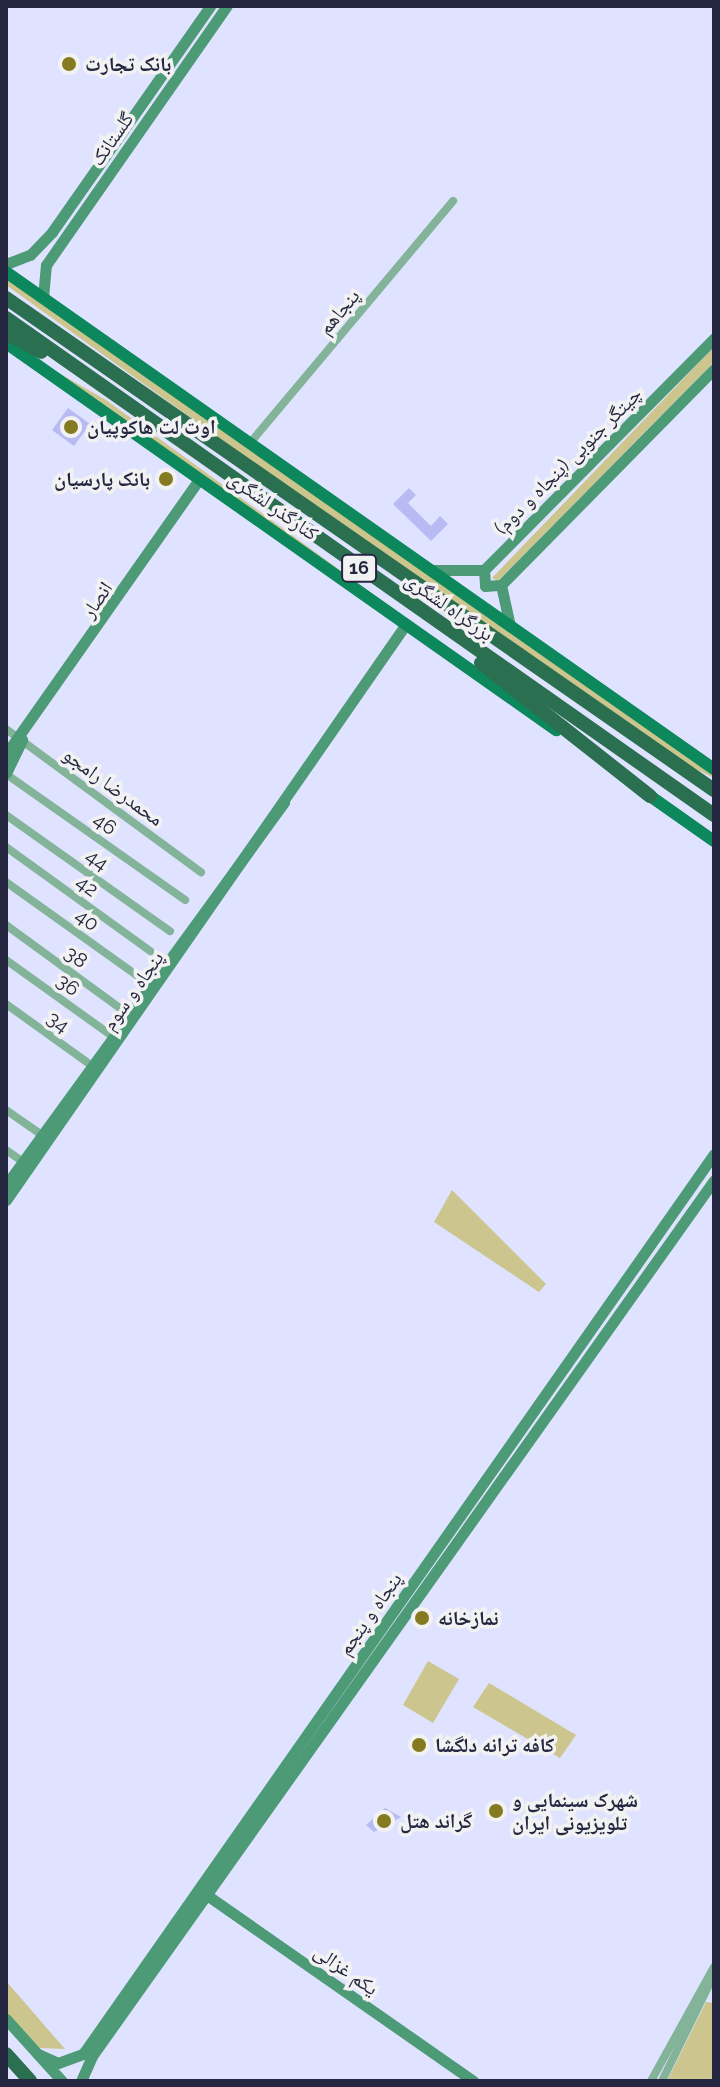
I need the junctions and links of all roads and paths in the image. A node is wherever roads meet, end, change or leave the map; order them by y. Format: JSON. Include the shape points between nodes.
{"nodes":[{"id":1,"x":210,"y":6,"type":"edge"},
{"id":2,"x":227,"y":6,"type":"edge"},
{"id":3,"x":453,"y":201,"type":"dead end"},
{"id":4,"x":6,"y":264,"type":"edge"},
{"id":5,"x":6,"y":272,"type":"edge"},
{"id":6,"x":6,"y":298,"type":"edge"},
{"id":7,"x":43,"y":298,"type":"junction"},
{"id":8,"x":6,"y":318,"type":"edge"},
{"id":9,"x":6,"y":333,"type":"edge"},
{"id":10,"x":714,"y":338,"type":"edge"},
{"id":11,"x":6,"y":343,"type":"edge"},
{"id":12,"x":6,"y":351,"type":"edge"},
{"id":13,"x":23,"y":355,"type":"junction"},
{"id":14,"x":714,"y":369,"type":"edge"},
{"id":15,"x":103,"y":385,"type":"junction"},
{"id":16,"x":250,"y":443,"type":"junction"},
{"id":17,"x":199,"y":479,"type":"junction"},
{"id":18,"x":431,"y":570,"type":"junction"},
{"id":19,"x":484,"y":570,"type":"junction"},
{"id":20,"x":501,"y":585,"type":"junction"},
{"id":21,"x":406,"y":624,"type":"junction"},
{"id":22,"x":439,"y":625,"type":"junction"},
{"id":23,"x":510,"y":626,"type":"junction"},
{"id":24,"x":6,"y":729,"type":"edge"},
{"id":25,"x":22,"y":740,"type":"junction"},
{"id":26,"x":6,"y":754,"type":"edge"},
{"id":27,"x":714,"y":769,"type":"edge"},
{"id":28,"x":6,"y":774,"type":"edge"},
{"id":29,"x":714,"y":788,"type":"edge"},
{"id":30,"x":650,"y":796,"type":"junction"},
{"id":31,"x":284,"y":802,"type":"junction"},
{"id":32,"x":6,"y":815,"type":"edge"},
{"id":33,"x":714,"y":815,"type":"edge"},
{"id":34,"x":714,"y":841,"type":"edge"},
{"id":35,"x":6,"y":847,"type":"edge"},
{"id":36,"x":201,"y":872,"type":"dead end"},
{"id":37,"x":6,"y":882,"type":"edge"},
{"id":38,"x":185,"y":900,"type":"dead end"},
{"id":39,"x":6,"y":925,"type":"edge"},
{"id":40,"x":170,"y":931,"type":"dead end"},
{"id":41,"x":150,"y":951,"type":"dead end"},
{"id":42,"x":6,"y":960,"type":"edge"},
{"id":43,"x":149,"y":984,"type":"junction"},
{"id":44,"x":6,"y":1004,"type":"edge"},
{"id":45,"x":128,"y":1014,"type":"junction"},
{"id":46,"x":112,"y":1036,"type":"junction"},
{"id":47,"x":91,"y":1065,"type":"junction"},
{"id":48,"x":6,"y":1110,"type":"edge"},
{"id":49,"x":42,"y":1135,"type":"junction"},
{"id":50,"x":6,"y":1150,"type":"edge"},
{"id":51,"x":714,"y":1154,"type":"edge"},
{"id":52,"x":23,"y":1162,"type":"junction"},
{"id":53,"x":714,"y":1180,"type":"edge"},
{"id":54,"x":6,"y":1185,"type":"edge"},
{"id":55,"x":6,"y":1200,"type":"edge"},
{"id":56,"x":618,"y":1293,"type":"junction"},
{"id":57,"x":629,"y":1301,"type":"junction"},
{"id":58,"x":355,"y":1676,"type":"junction"},
{"id":59,"x":202,"y":1892,"type":"junction"},
{"id":60,"x":714,"y":1967,"type":"edge"},
{"id":61,"x":714,"y":1975,"type":"edge"},
{"id":62,"x":705,"y":1997,"type":"edge"},
{"id":63,"x":6,"y":2019,"type":"edge"},
{"id":64,"x":6,"y":2054,"type":"edge"},
{"id":65,"x":38,"y":2054,"type":"junction"},
{"id":66,"x":87,"y":2055,"type":"junction"},
{"id":67,"x":30,"y":2081,"type":"edge"},
{"id":68,"x":62,"y":2081,"type":"edge"},
{"id":69,"x":81,"y":2081,"type":"edge"},
{"id":70,"x":473,"y":2081,"type":"edge"},
{"id":71,"x":651,"y":2081,"type":"edge"},
{"id":72,"x":662,"y":2081,"type":"edge"}],
"edges":[{"from":1,"to":4,"type":"main road","name":"گلستانک","via":[[52,232],[30,255]]},
{"from":2,"to":7,"type":"main road","name":"گلستانک","via":[[46,265]]},
{"from":3,"to":16,"type":"street","name":"پنجاهم"},
{"from":5,"to":7,"type":"main road","name":"کنارگذر لشگری"},
{"from":6,"to":29,"type":"highway","name":"بزرگراه لشگری","number":"16"},
{"from":7,"to":16,"type":"main road","name":"کنارگذر لشگری"},
{"from":8,"to":15,"type":"highway","name":"بزرگراه لشگری","number":"16"},
{"from":9,"to":15,"type":"highway"},
{"from":10,"to":19,"type":"main road","name":"چیتگر جنوبی (پنجاه و دوم)"},
{"from":11,"to":13,"type":"main road","name":"کنارگذر لشگری"},
{"from":12,"to":13,"type":"main road"},
{"from":13,"to":17,"type":"main road","name":"کنارگذر لشگری"},
{"from":14,"to":20,"type":"main road","name":"چیتگر جنوبی (پنجاه و دوم)"},
{"from":15,"to":22,"type":"highway","name":"بزرگراه لشگری","number":"16"},
{"from":16,"to":18,"type":"main road","name":"کنارگذر لشگری"},
{"from":17,"to":21,"type":"main road","name":"کنارگذر لشگری"},
{"from":17,"to":25,"type":"main road","name":"انصار"},
{"from":18,"to":19,"type":"main road"},
{"from":18,"to":23,"type":"main road","name":"کنارگذر لشگری"},
{"from":19,"to":20,"type":"main road","via":[[485,586]]},
{"from":20,"to":23,"type":"main road"},
{"from":21,"to":30,"type":"main road","name":"کنارگذر لشگری"},
{"from":21,"to":31,"type":"main road","name":"پنجاه و سوم"},
{"from":22,"to":30,"type":"highway"},
{"from":22,"to":33,"type":"highway","name":"بزرگراه لشگری","number":"16"},
{"from":23,"to":27,"type":"main road","name":"کنارگذر لشگری"},
{"from":24,"to":25,"type":"street","name":"محمدرضا رامجو"},
{"from":25,"to":26,"type":"main road","name":"انصار"},
{"from":25,"to":28,"type":"main road","name":"انصار"},
{"from":25,"to":36,"type":"street","name":"محمدرضا رامجو"},
{"from":28,"to":38,"type":"street","name":"46"},
{"from":30,"to":34,"type":"main road","name":"کنارگذر لشگری"},
{"from":31,"to":43,"type":"main road","name":"پنجاه و سوم"},
{"from":31,"to":55,"type":"main road","name":"پنجاه و سوم"},
{"from":32,"to":40,"type":"street","name":"44"},
{"from":35,"to":41,"type":"street","name":"42"},
{"from":37,"to":43,"type":"street","name":"40"},
{"from":39,"to":45,"type":"street","name":"38"},
{"from":42,"to":46,"type":"street","name":"36"},
{"from":43,"to":45,"type":"main road","name":"پنجاه و سوم"},
{"from":44,"to":47,"type":"street","name":"34"},
{"from":45,"to":46,"type":"main road","name":"پنجاه و سوم"},
{"from":46,"to":47,"type":"main road","name":"پنجاه و سوم"},
{"from":47,"to":49,"type":"main road","name":"پنجاه و سوم"},
{"from":48,"to":49,"type":"street"},
{"from":49,"to":52,"type":"main road","name":"پنجاه و سوم"},
{"from":50,"to":52,"type":"street"},
{"from":51,"to":56,"type":"main road","name":"پنجاه و پنجم"},
{"from":52,"to":54,"type":"main road","name":"پنجاه و سوم"},
{"from":53,"to":57,"type":"main road","name":"پنجاه و پنجم"},
{"from":56,"to":57,"type":"main road"},
{"from":56,"to":58,"type":"main road","name":"پنجاه و پنجم"},
{"from":57,"to":58,"type":"main road","name":"پنجاه و پنجم"},
{"from":58,"to":59,"type":"main road","name":"پنجاه و پنجم"},
{"from":59,"to":66,"type":"main road","name":"پنجاه و پنجم"},
{"from":59,"to":70,"type":"main road","name":"یکم غزالی"},
{"from":60,"to":62,"type":"street"},
{"from":61,"to":62,"type":"street"},
{"from":62,"to":71,"type":"street"},
{"from":62,"to":72,"type":"street"},
{"from":63,"to":65,"type":"main road"},
{"from":64,"to":67,"type":"highway"},
{"from":65,"to":66,"type":"main road","via":[[58,2063]]},
{"from":65,"to":68,"type":"main road"},
{"from":66,"to":69,"type":"main road","name":"پنجاه و پنجم"}]}
